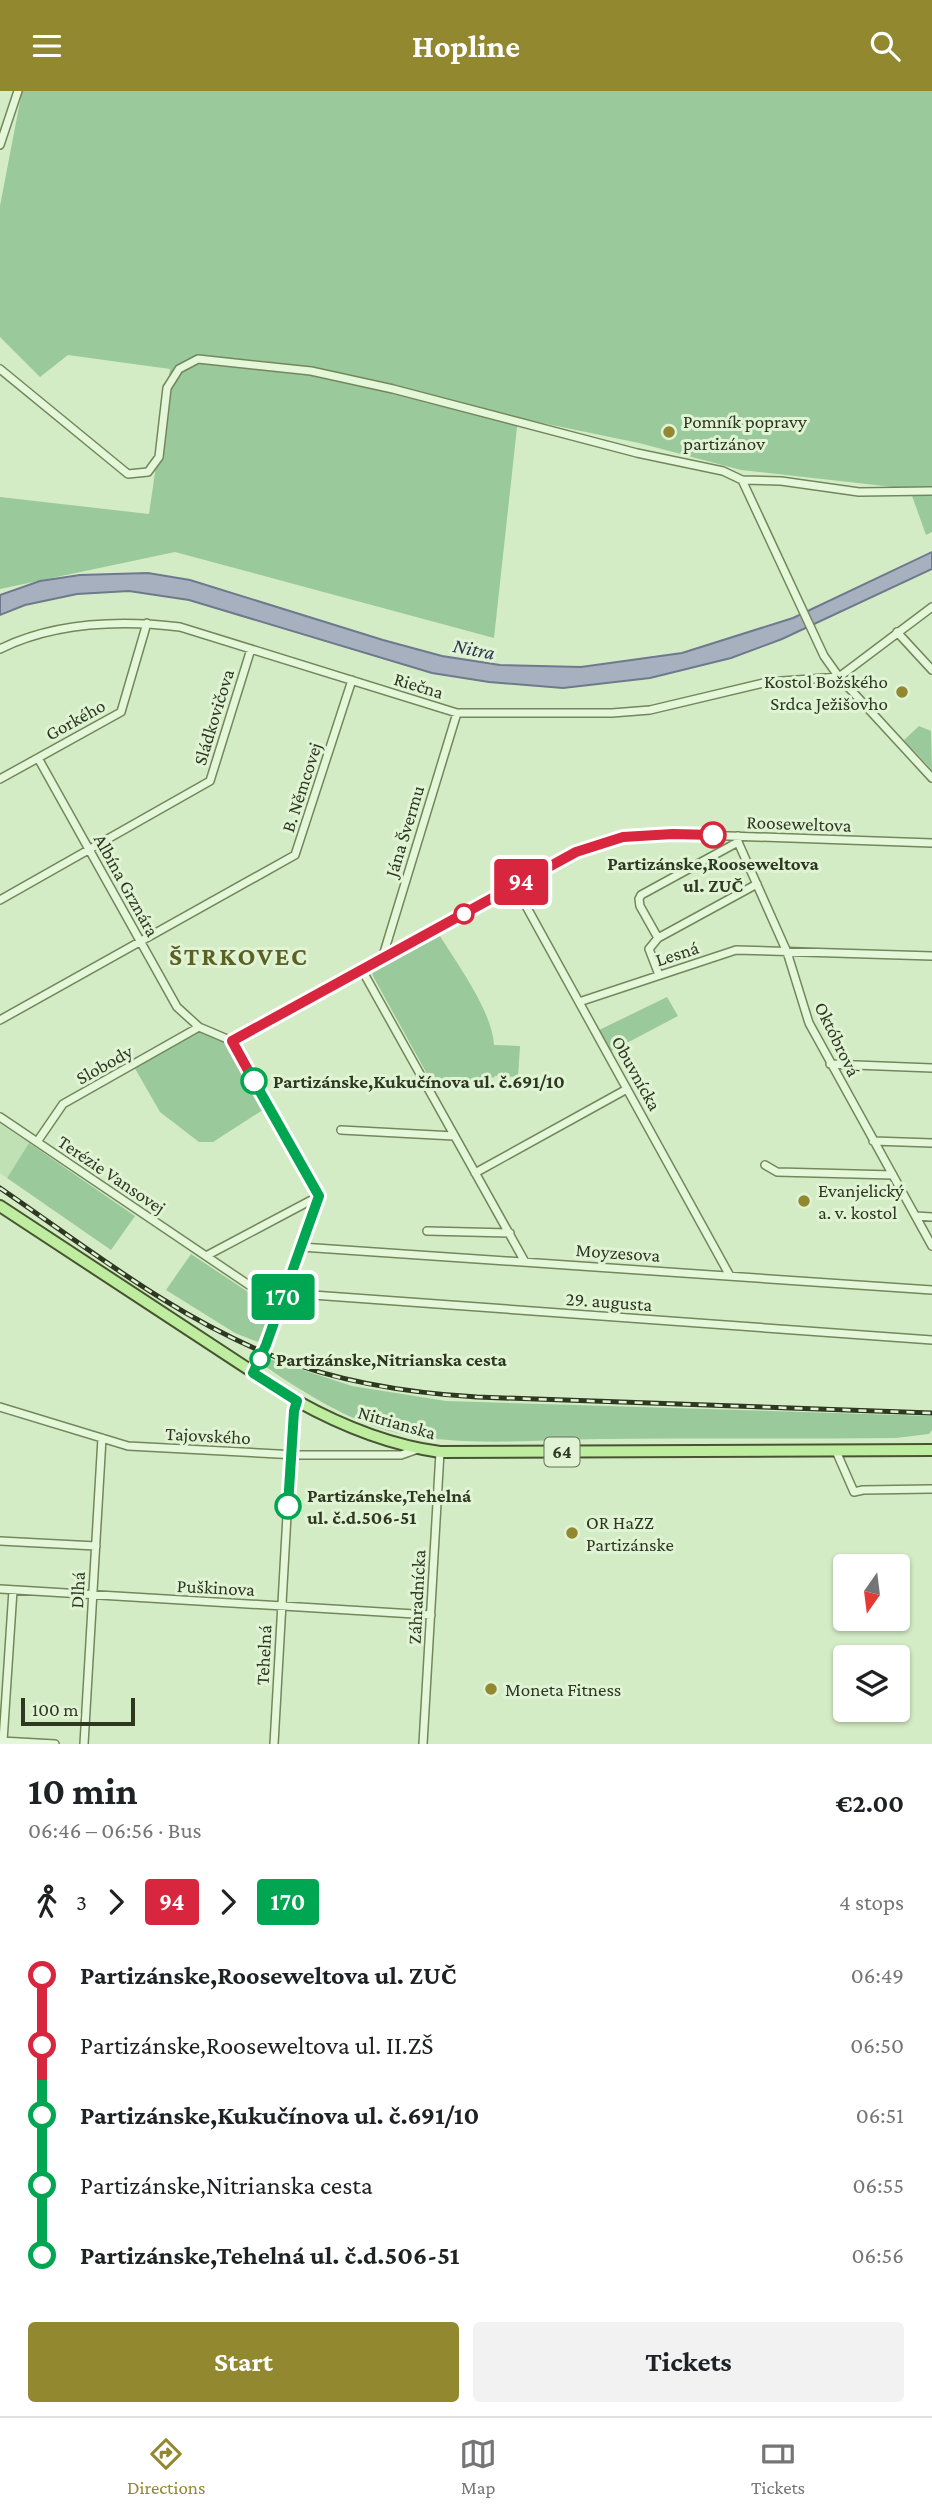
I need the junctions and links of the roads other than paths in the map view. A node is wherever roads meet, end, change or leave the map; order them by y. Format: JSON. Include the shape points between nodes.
{"nodes":[{"id":1,"x":19,"y":92,"type":"edge"},
{"id":2,"x":0,"y":145,"type":"edge"},
{"id":3,"x":0,"y":369,"type":"edge"},
{"id":4,"x":742,"y":480,"type":"junction"},
{"id":5,"x":932,"y":491,"type":"edge"},
{"id":6,"x":932,"y":607,"type":"edge"},
{"id":7,"x":147,"y":623,"type":"junction"},
{"id":8,"x":897,"y":632,"type":"junction"},
{"id":9,"x":0,"y":649,"type":"edge"},
{"id":10,"x":251,"y":649,"type":"junction"},
{"id":11,"x":932,"y":670,"type":"edge"},
{"id":12,"x":839,"y":677,"type":"junction"},
{"id":13,"x":352,"y":680,"type":"junction"},
{"id":14,"x":457,"y":713,"type":"junction"},
{"id":15,"x":38,"y":758,"type":"junction"},
{"id":16,"x":932,"y":778,"type":"edge"},
{"id":17,"x":0,"y":779,"type":"edge"},
{"id":18,"x":738,"y":839,"type":"junction"},
{"id":19,"x":932,"y":843,"type":"edge"},
{"id":20,"x":89,"y":849,"type":"junction"},
{"id":21,"x":757,"y":884,"type":"junction"},
{"id":22,"x":515,"y":886,"type":"junction"},
{"id":23,"x":0,"y":900,"type":"edge"},
{"id":24,"x":658,"y":938,"type":"junction"},
{"id":25,"x":140,"y":940,"type":"junction"},
{"id":26,"x":788,"y":952,"type":"junction"},
{"id":27,"x":932,"y":956,"type":"edge"},
{"id":28,"x":382,"y":959,"type":"junction"},
{"id":29,"x":362,"y":970,"type":"junction"},
{"id":30,"x":659,"y":975,"type":"junction"},
{"id":31,"x":579,"y":1002,"type":"junction"},
{"id":32,"x":0,"y":1020,"type":"edge"},
{"id":33,"x":199,"y":1027,"type":"junction"},
{"id":34,"x":232,"y":1041,"type":"junction"},
{"id":35,"x":830,"y":1064,"type":"junction"},
{"id":36,"x":932,"y":1068,"type":"edge"},
{"id":37,"x":627,"y":1089,"type":"junction"},
{"id":38,"x":0,"y":1117,"type":"edge"},
{"id":39,"x":341,"y":1130,"type":"dead end"},
{"id":40,"x":454,"y":1136,"type":"junction"},
{"id":41,"x":873,"y":1140,"type":"junction"},
{"id":42,"x":37,"y":1142,"type":"junction"},
{"id":43,"x":932,"y":1143,"type":"edge"},
{"id":44,"x":765,"y":1165,"type":"dead end"},
{"id":45,"x":475,"y":1173,"type":"junction"},
{"id":46,"x":893,"y":1175,"type":"junction"},
{"id":47,"x":319,"y":1196,"type":"junction"},
{"id":48,"x":0,"y":1206,"type":"edge"},
{"id":49,"x":916,"y":1216,"type":"junction"},
{"id":50,"x":932,"y":1217,"type":"edge"},
{"id":51,"x":427,"y":1231,"type":"dead end"},
{"id":52,"x":510,"y":1233,"type":"junction"},
{"id":53,"x":932,"y":1246,"type":"edge"},
{"id":54,"x":301,"y":1247,"type":"junction"},
{"id":55,"x":206,"y":1256,"type":"junction"},
{"id":56,"x":525,"y":1262,"type":"junction"},
{"id":57,"x":730,"y":1276,"type":"junction"},
{"id":58,"x":932,"y":1290,"type":"edge"},
{"id":59,"x":285,"y":1293,"type":"junction"},
{"id":60,"x":280,"y":1306,"type":"junction"},
{"id":61,"x":932,"y":1340,"type":"edge"},
{"id":62,"x":253,"y":1373,"type":"junction"},
{"id":63,"x":297,"y":1401,"type":"junction"},
{"id":64,"x":0,"y":1407,"type":"edge"},
{"id":65,"x":102,"y":1438,"type":"junction"},
{"id":66,"x":929,"y":1447,"type":"edge"},
{"id":67,"x":419,"y":1449,"type":"junction"},
{"id":68,"x":836,"y":1451,"type":"junction"},
{"id":69,"x":440,"y":1452,"type":"junction"},
{"id":70,"x":291,"y":1455,"type":"junction"},
{"id":71,"x":932,"y":1489,"type":"edge"},
{"id":72,"x":0,"y":1541,"type":"edge"},
{"id":73,"x":96,"y":1546,"type":"junction"},
{"id":74,"x":0,"y":1589,"type":"edge"},
{"id":75,"x":13,"y":1590,"type":"junction"},
{"id":76,"x":93,"y":1595,"type":"junction"},
{"id":77,"x":282,"y":1607,"type":"junction"},
{"id":78,"x":430,"y":1615,"type":"junction"},
{"id":79,"x":2,"y":1741,"type":"edge"},
{"id":80,"x":15,"y":1743,"type":"edge"},
{"id":81,"x":50,"y":1744,"type":"edge"},
{"id":82,"x":55,"y":1744,"type":"edge"},
{"id":83,"x":84,"y":1744,"type":"edge"},
{"id":84,"x":274,"y":1744,"type":"edge"},
{"id":85,"x":423,"y":1744,"type":"edge"}],
"edges":[{"from":1,"to":2,"type":"street"},
{"from":3,"to":4,"type":"street","via":[[128,474],[148,473],[159,457],[167,387],[179,369],[198,359],[311,371],[382,386],[723,471]]},
{"from":4,"to":5,"type":"street","via":[[859,492]]},
{"from":4,"to":12,"type":"street","via":[[816,642]]},
{"from":6,"to":8,"type":"street"},
{"from":7,"to":9,"type":"street","name":"Riečna","via":[[85,625]]},
{"from":7,"to":10,"type":"street","name":"Riečna","via":[[180,627]]},
{"from":7,"to":15,"type":"street","name":"Gorkého","via":[[121,712]]},
{"from":8,"to":11,"type":"street"},
{"from":8,"to":12,"type":"street"},
{"from":10,"to":13,"type":"street","name":"Riečna"},
{"from":10,"to":20,"type":"street","name":"Sládkovičova","via":[[210,781]]},
{"from":12,"to":14,"type":"street","name":"Riečna","via":[[768,682],[650,710]]},
{"from":12,"to":16,"type":"street"},
{"from":13,"to":14,"type":"street","name":"Riečna"},
{"from":13,"to":25,"type":"street","name":"B. Němcovej","via":[[295,855]]},
{"from":14,"to":28,"type":"street","name":"Jána Švermu"},
{"from":15,"to":17,"type":"street","name":"Gorkého"},
{"from":15,"to":20,"type":"street","name":"Albína Grznára"},
{"from":18,"to":19,"type":"street","name":"Rooseweltova"},
{"from":18,"to":21,"type":"street","name":"Októbrová"},
{"from":18,"to":22,"type":"street","name":"Rooseweltova","via":[[673,834],[623,837],[576,852]]},
{"from":18,"to":24,"type":"street","via":[[641,895],[640,906]]},
{"from":20,"to":23,"type":"street","name":"Sládkovičova"},
{"from":20,"to":25,"type":"street","name":"Albína Grznára"},
{"from":21,"to":24,"type":"street"},
{"from":21,"to":26,"type":"street","name":"Októbrová"},
{"from":22,"to":28,"type":"street","name":"Rooseweltova"},
{"from":22,"to":31,"type":"street","name":"Obuvnícka"},
{"from":24,"to":30,"type":"street","via":[[649,949]]},
{"from":25,"to":32,"type":"street","name":"B. Němcovej"},
{"from":25,"to":33,"type":"street","name":"Albína Grznára","via":[[177,1007]]},
{"from":26,"to":27,"type":"street","name":"Lesná"},
{"from":26,"to":30,"type":"street","name":"Lesná","via":[[736,950]]},
{"from":26,"to":35,"type":"street","name":"Októbrová","via":[[809,1023]]},
{"from":28,"to":29,"type":"street","name":"Rooseweltova"},
{"from":29,"to":34,"type":"street","name":"Rooseweltova"},
{"from":29,"to":40,"type":"street"},
{"from":30,"to":31,"type":"street","name":"Lesná"},
{"from":31,"to":37,"type":"street","name":"Obuvnícka"},
{"from":33,"to":34,"type":"street","name":"Albína Grznára"},
{"from":33,"to":42,"type":"street","name":"Slobody","via":[[63,1104]]},
{"from":34,"to":47,"type":"street"},
{"from":35,"to":36,"type":"street"},
{"from":35,"to":41,"type":"street","name":"Októbrová"},
{"from":37,"to":45,"type":"street"},
{"from":37,"to":57,"type":"street","name":"Obuvnícka"},
{"from":38,"to":42,"type":"street","name":"Terézie Vansovej"},
{"from":39,"to":40,"type":"street"},
{"from":40,"to":45,"type":"street"},
{"from":41,"to":43,"type":"street"},
{"from":41,"to":46,"type":"street","name":"Októbrová"},
{"from":42,"to":55,"type":"street","name":"Terézie Vansovej"},
{"from":44,"to":46,"type":"street","via":[[777,1172]]},
{"from":45,"to":52,"type":"street"},
{"from":46,"to":49,"type":"street","name":"Októbrová"},
{"from":47,"to":54,"type":"street"},
{"from":47,"to":55,"type":"street"},
{"from":48,"to":62,"type":"main road","name":"Nitrianska","number":"64"},
{"from":49,"to":50,"type":"street"},
{"from":49,"to":53,"type":"street","name":"Októbrová"},
{"from":51,"to":52,"type":"street"},
{"from":52,"to":56,"type":"street"},
{"from":54,"to":56,"type":"street","name":"Moyzesova"},
{"from":54,"to":59,"type":"street"},
{"from":55,"to":60,"type":"street","name":"Terézie Vansovej"},
{"from":56,"to":57,"type":"street","name":"Moyzesova"},
{"from":57,"to":58,"type":"street","name":"Moyzesova"},
{"from":59,"to":60,"type":"street"},
{"from":59,"to":61,"type":"street","name":"29. augusta"},
{"from":60,"to":62,"type":"street"},
{"from":62,"to":63,"type":"main road","name":"Nitrianska","number":"64"},
{"from":63,"to":67,"type":"main road","name":"Nitrianska","number":"64","via":[[331,1420]]},
{"from":63,"to":70,"type":"street","name":"Tehelná"},
{"from":64,"to":65,"type":"street","name":"Tajovského"},
{"from":65,"to":70,"type":"street","name":"Tajovského","via":[[128,1446]]},
{"from":65,"to":73,"type":"street","name":"Dlhá"},
{"from":66,"to":68,"type":"main road","name":"Nitrianska","number":"64"},
{"from":67,"to":69,"type":"main road","name":"Nitrianska","number":"64"},
{"from":67,"to":70,"type":"street","name":"Tajovského","via":[[401,1455]]},
{"from":68,"to":69,"type":"main road","name":"Nitrianska","number":"64"},
{"from":68,"to":71,"type":"street","via":[[854,1493]]},
{"from":69,"to":78,"type":"street","name":"Záhradnícka"},
{"from":70,"to":77,"type":"street","name":"Tehelná"},
{"from":72,"to":73,"type":"street"},
{"from":73,"to":76,"type":"street","name":"Dlhá"},
{"from":74,"to":75,"type":"street","name":"Puškinova"},
{"from":75,"to":76,"type":"street","name":"Puškinova"},
{"from":75,"to":79,"type":"street"},
{"from":76,"to":77,"type":"street","name":"Puškinova"},
{"from":76,"to":83,"type":"street","name":"Dlhá"},
{"from":77,"to":78,"type":"street","name":"Puškinova"},
{"from":77,"to":84,"type":"street","name":"Tehelná"},
{"from":78,"to":85,"type":"street","name":"Záhradnícka"},
{"from":79,"to":80,"type":"street"},
{"from":80,"to":81,"type":"street"},
{"from":81,"to":82,"type":"street"}]}
